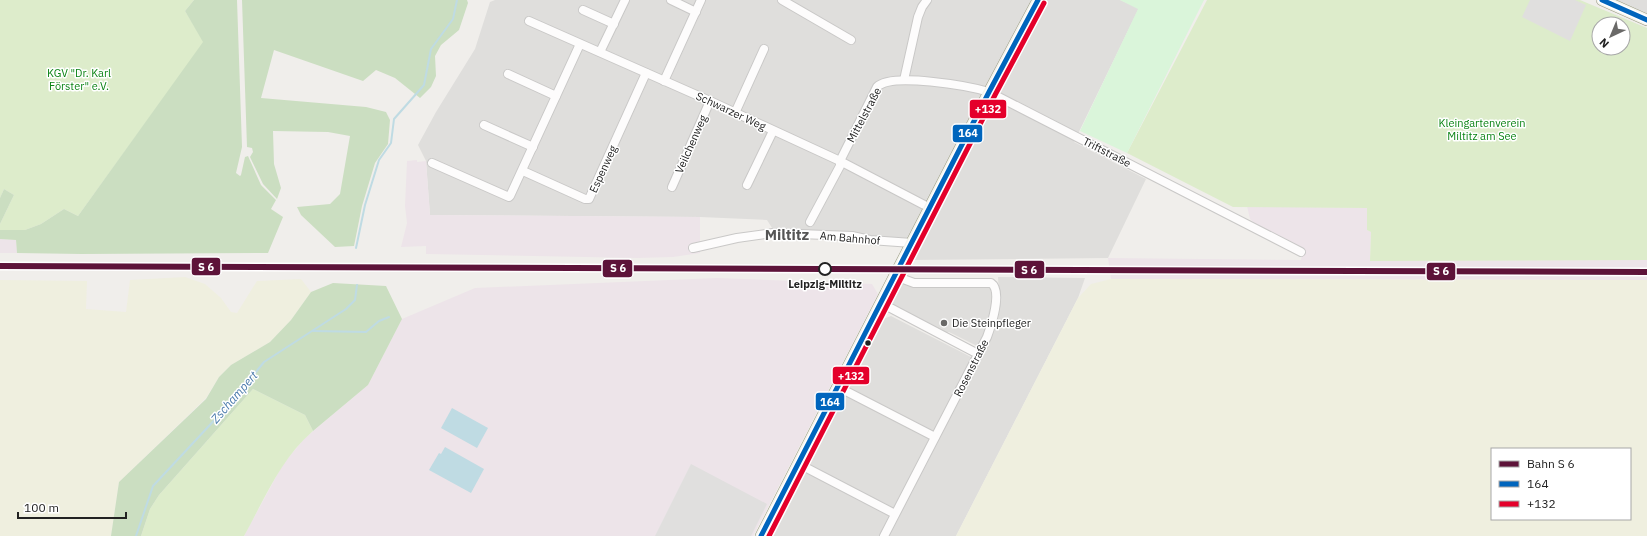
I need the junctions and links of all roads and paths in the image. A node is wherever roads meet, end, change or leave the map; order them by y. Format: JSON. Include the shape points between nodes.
{"nodes":[{"id":1,"x":625,"y":0,"type":"edge"},
{"id":2,"x":671,"y":0,"type":"edge"},
{"id":3,"x":701,"y":0,"type":"edge"},
{"id":4,"x":782,"y":0,"type":"edge"},
{"id":5,"x":927,"y":0,"type":"edge"},
{"id":6,"x":1038,"y":0,"type":"edge"},
{"id":7,"x":1602,"y":0,"type":"edge"},
{"id":8,"x":583,"y":10,"type":"dead end"},
{"id":9,"x":696,"y":12,"type":"junction"},
{"id":10,"x":1647,"y":20,"type":"edge"},
{"id":11,"x":529,"y":21,"type":"dead end"},
{"id":12,"x":614,"y":24,"type":"junction"},
{"id":13,"x":851,"y":40,"type":"dead end"},
{"id":14,"x":580,"y":44,"type":"junction"},
{"id":15,"x":764,"y":50,"type":"dead end"},
{"id":16,"x":600,"y":52,"type":"junction"},
{"id":17,"x":646,"y":73,"type":"junction"},
{"id":18,"x":508,"y":74,"type":"dead end"},
{"id":19,"x":904,"y":80,"type":"junction"},
{"id":20,"x":664,"y":81,"type":"junction"},
{"id":21,"x":989,"y":92,"type":"junction"},
{"id":22,"x":556,"y":96,"type":"junction"},
{"id":23,"x":710,"y":101,"type":"junction"},
{"id":24,"x":735,"y":113,"type":"junction"},
{"id":25,"x":484,"y":124,"type":"dead end"},
{"id":26,"x":773,"y":131,"type":"junction"},
{"id":27,"x":533,"y":147,"type":"junction"},
{"id":28,"x":840,"y":161,"type":"junction"},
{"id":29,"x":432,"y":163,"type":"dead end"},
{"id":30,"x":523,"y":171,"type":"junction"},
{"id":31,"x":748,"y":185,"type":"dead end"},
{"id":32,"x":672,"y":187,"type":"dead end"},
{"id":33,"x":930,"y":208,"type":"junction"},
{"id":34,"x":810,"y":222,"type":"dead end"},
{"id":35,"x":912,"y":243,"type":"junction"},
{"id":36,"x":693,"y":248,"type":"dead end"},
{"id":37,"x":1301,"y":252,"type":"dead end"},
{"id":38,"x":895,"y":276,"type":"junction"},
{"id":39,"x":881,"y":303,"type":"junction"},
{"id":40,"x":978,"y":354,"type":"junction"},
{"id":41,"x":838,"y":387,"type":"junction"},
{"id":42,"x":935,"y":437,"type":"junction"},
{"id":43,"x":799,"y":464,"type":"junction"},
{"id":44,"x":895,"y":514,"type":"junction"},
{"id":45,"x":760,"y":536,"type":"edge"},
{"id":46,"x":884,"y":536,"type":"edge"}],
"edges":[{"from":1,"to":12,"type":"street"},
{"from":2,"to":9,"type":"street"},
{"from":3,"to":9,"type":"street"},
{"from":4,"to":13,"type":"street"},
{"from":5,"to":19,"type":"street","via":[[918,17]]},
{"from":6,"to":21,"type":"street"},
{"from":7,"to":10,"type":"street"},
{"from":8,"to":12,"type":"street"},
{"from":9,"to":20,"type":"street"},
{"from":11,"to":14,"type":"street","name":"Schwarzer Weg"},
{"from":12,"to":16,"type":"street"},
{"from":14,"to":16,"type":"street","name":"Schwarzer Weg"},
{"from":14,"to":22,"type":"street"},
{"from":15,"to":24,"type":"street"},
{"from":16,"to":17,"type":"street","name":"Schwarzer Weg"},
{"from":17,"to":20,"type":"street","name":"Schwarzer Weg"},
{"from":17,"to":30,"type":"street","name":"Espenweg","via":[[589,199]]},
{"from":18,"to":22,"type":"street"},
{"from":19,"to":21,"type":"street","name":"Triftstraße","via":[[958,84]]},
{"from":19,"to":28,"type":"street","name":"Mittelstraße","via":[[880,83]]},
{"from":20,"to":23,"type":"street","name":"Schwarzer Weg"},
{"from":21,"to":33,"type":"street"},
{"from":21,"to":37,"type":"street","name":"Triftstraße"},
{"from":22,"to":27,"type":"street"},
{"from":23,"to":24,"type":"street","name":"Schwarzer Weg"},
{"from":23,"to":32,"type":"street","name":"Veilchenweg"},
{"from":24,"to":26,"type":"street","name":"Schwarzer Weg"},
{"from":25,"to":27,"type":"street"},
{"from":26,"to":28,"type":"street","name":"Schwarzer Weg"},
{"from":26,"to":31,"type":"street"},
{"from":27,"to":30,"type":"street"},
{"from":28,"to":33,"type":"street","name":"Schwarzer Weg"},
{"from":28,"to":34,"type":"street","name":"Mittelstraße","via":[[840,166]]},
{"from":29,"to":30,"type":"street","via":[[509,197]]},
{"from":33,"to":35,"type":"street"},
{"from":35,"to":36,"type":"street","name":"Am Bahnhof","via":[[852,236],[773,233]]},
{"from":35,"to":38,"type":"street"},
{"from":38,"to":39,"type":"street"},
{"from":38,"to":40,"type":"street","name":"Rosenstraße","via":[[914,283],[994,285],[995,310],[990,329]]},
{"from":39,"to":40,"type":"street"},
{"from":39,"to":41,"type":"street"},
{"from":40,"to":42,"type":"street","name":"Rosenstraße"},
{"from":41,"to":42,"type":"street"},
{"from":41,"to":43,"type":"street"},
{"from":42,"to":44,"type":"street","name":"Rosenstraße"},
{"from":43,"to":44,"type":"street"},
{"from":43,"to":45,"type":"street"},
{"from":44,"to":46,"type":"street","name":"Rosenstraße"}]}
